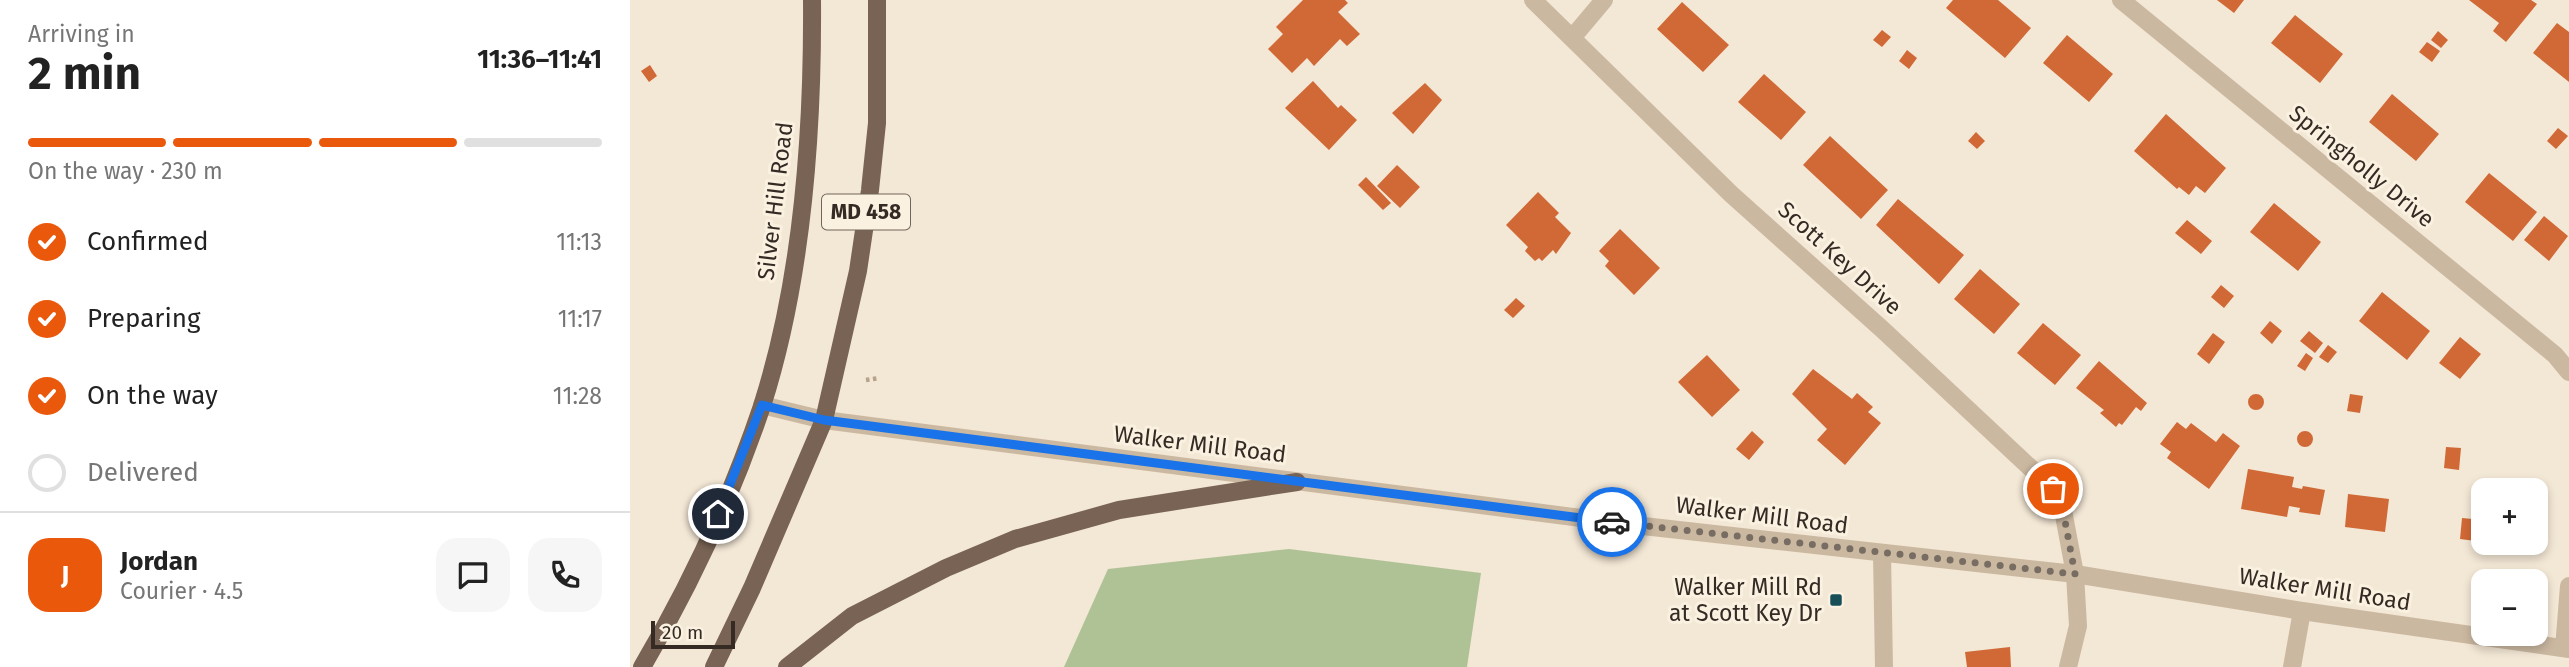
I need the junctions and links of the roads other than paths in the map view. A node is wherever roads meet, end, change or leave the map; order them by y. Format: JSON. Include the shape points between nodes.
{"nodes":[{"id":1,"x":812,"y":0,"type":"edge"},
{"id":2,"x":877,"y":0,"type":"edge"},
{"id":3,"x":1533,"y":0,"type":"edge"},
{"id":4,"x":1604,"y":0,"type":"edge"},
{"id":5,"x":2121,"y":0,"type":"edge"},
{"id":6,"x":1572,"y":38,"type":"junction"},
{"id":7,"x":2569,"y":372,"type":"edge"},
{"id":8,"x":762,"y":405,"type":"junction"},
{"id":9,"x":824,"y":420,"type":"junction"},
{"id":10,"x":1297,"y":482,"type":"junction"},
{"id":11,"x":1882,"y":554,"type":"junction"},
{"id":12,"x":2075,"y":574,"type":"junction"},
{"id":13,"x":2569,"y":586,"type":"edge"},
{"id":14,"x":2302,"y":611,"type":"junction"},
{"id":15,"x":2566,"y":649,"type":"edge"},
{"id":16,"x":642,"y":667,"type":"edge"},
{"id":17,"x":714,"y":667,"type":"edge"},
{"id":18,"x":787,"y":667,"type":"edge"},
{"id":19,"x":1884,"y":667,"type":"edge"},
{"id":20,"x":2068,"y":667,"type":"edge"},
{"id":21,"x":2292,"y":667,"type":"edge"}],
"edges":[{"from":1,"to":8,"type":"main road","name":"Silver Hill Road","number":"MD 458","via":[[808,152],[792,275]]},
{"from":2,"to":9,"type":"main road","number":"MD 458","via":[[877,123],[870,190],[858,271]]},
{"from":3,"to":6,"type":"street","name":"Scott Key Drive"},
{"from":4,"to":6,"type":"street"},
{"from":5,"to":7,"type":"street","name":"Springholly Drive","via":[[2555,355]]},
{"from":6,"to":12,"type":"street","name":"Scott Key Drive","via":[[1731,194],[2053,489],[2062,505]]},
{"from":8,"to":9,"type":"street","name":"Walker Mill Road"},
{"from":8,"to":16,"type":"main road","via":[[700,556]]},
{"from":9,"to":10,"type":"street","name":"Walker Mill Road"},
{"from":9,"to":17,"type":"main road"},
{"from":10,"to":11,"type":"street","name":"Walker Mill Road"},
{"from":10,"to":18,"type":"main road","via":[[1119,510],[1015,539],[864,609]]},
{"from":11,"to":12,"type":"street","name":"Walker Mill Road"},
{"from":11,"to":19,"type":"street"},
{"from":12,"to":14,"type":"street","name":"Walker Mill Road"},
{"from":12,"to":20,"type":"street","name":"Scott Key Drive","via":[[2078,626]]},
{"from":13,"to":15,"type":"street"},
{"from":14,"to":15,"type":"street","name":"Walker Mill Road"},
{"from":14,"to":21,"type":"street"}]}
